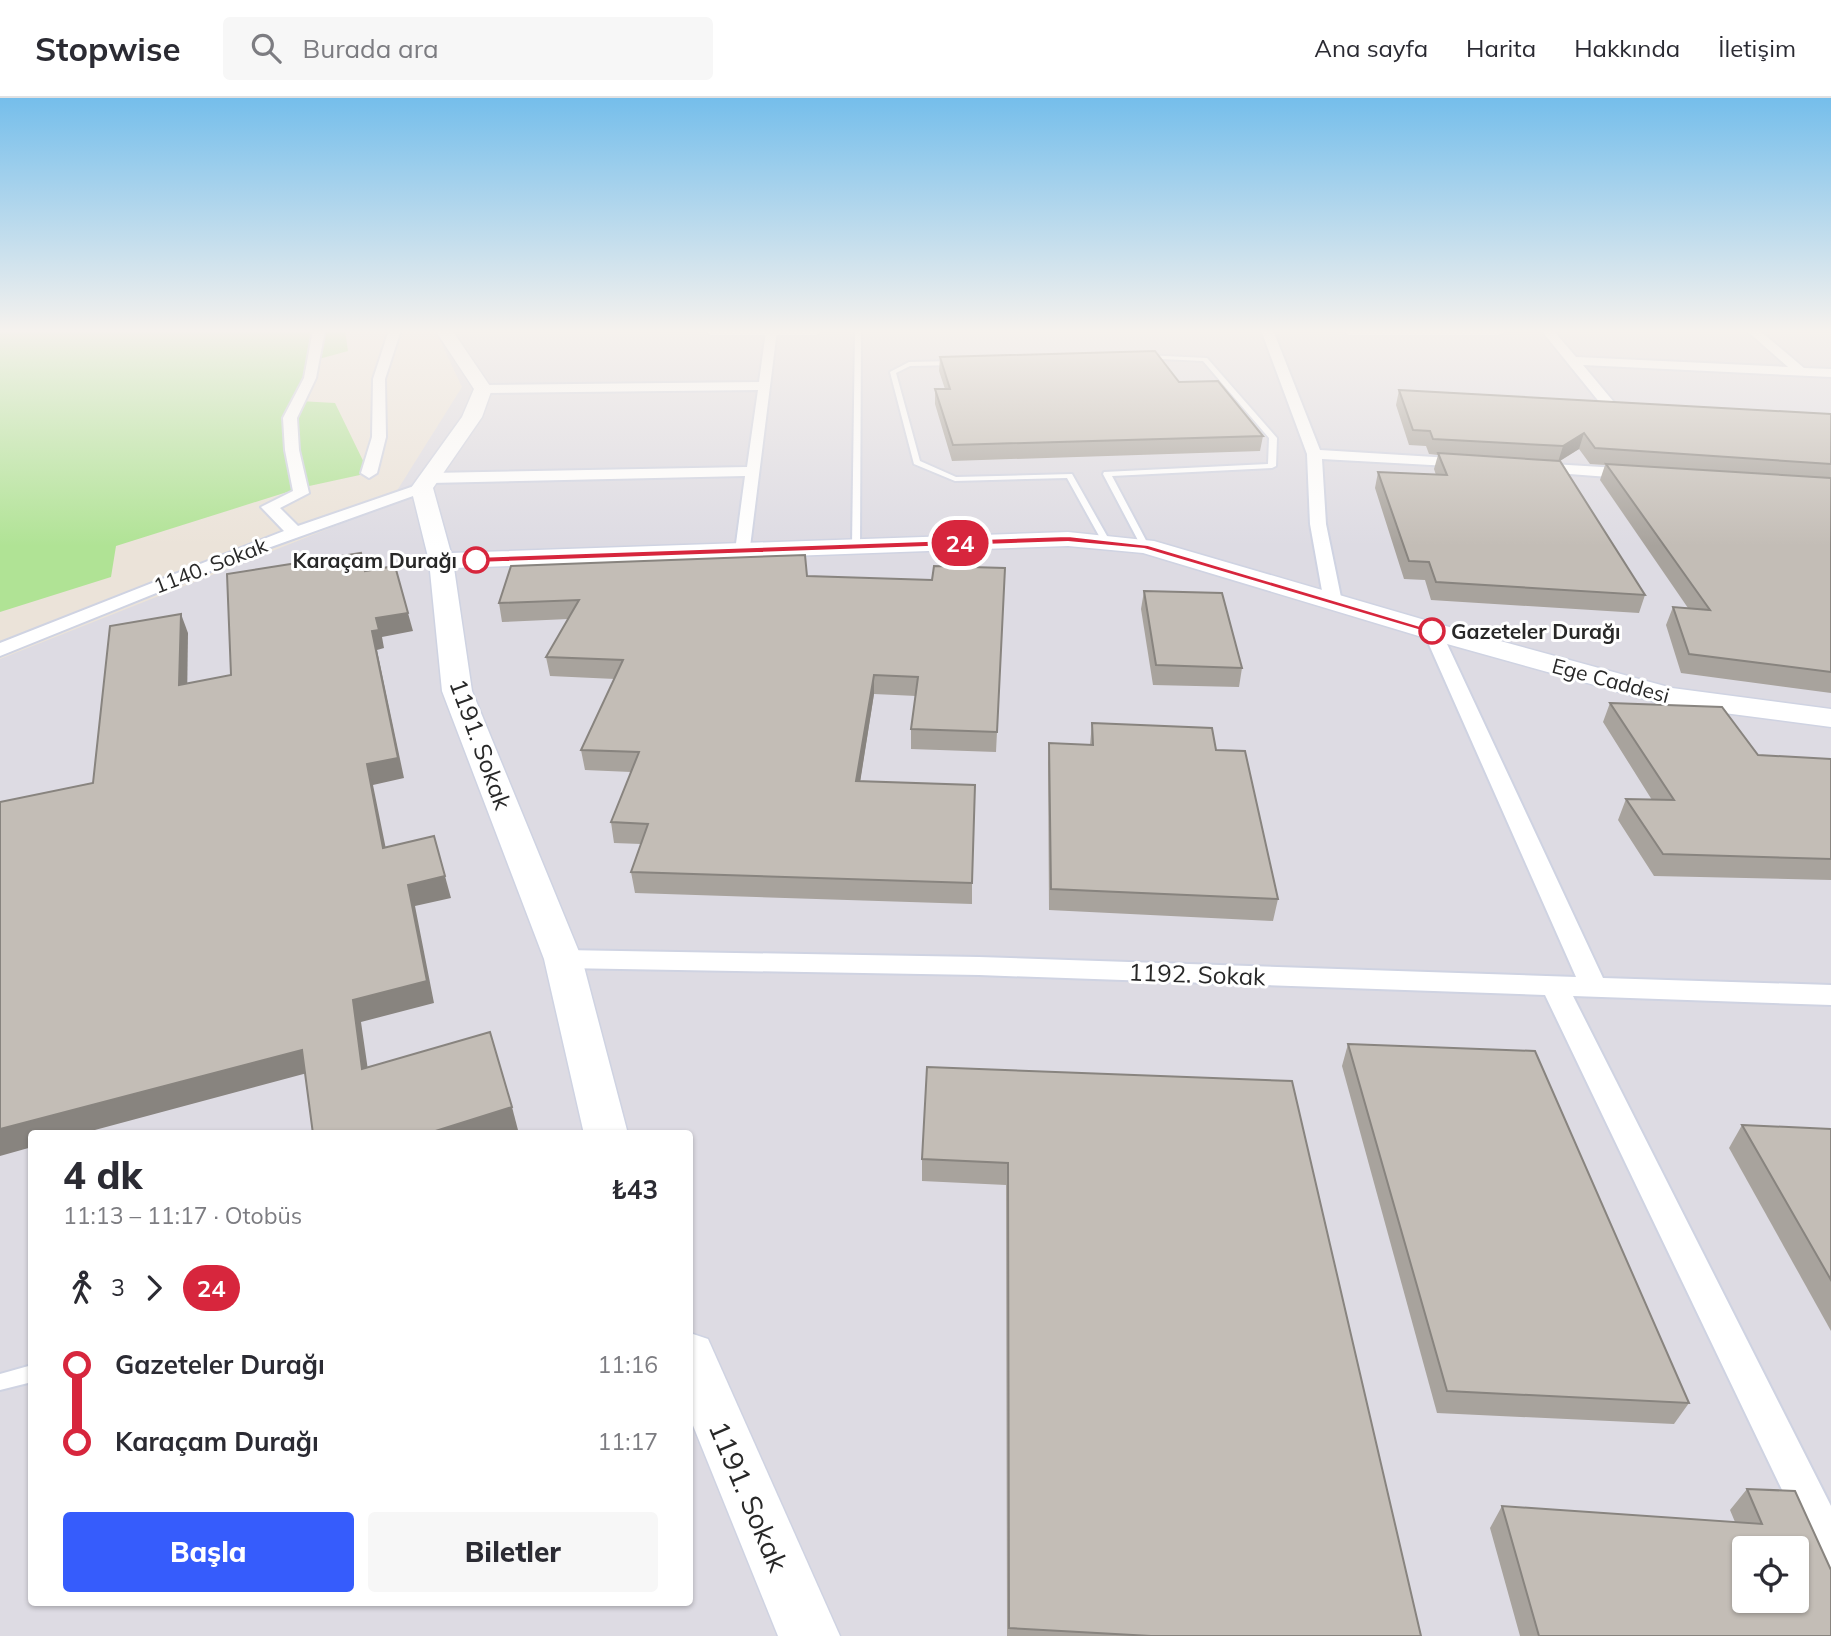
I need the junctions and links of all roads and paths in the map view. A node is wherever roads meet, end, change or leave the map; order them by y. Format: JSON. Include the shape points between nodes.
{"nodes":[{"id":1,"x":298,"y":402,"type":"edge"},
{"id":2,"x":379,"y":402,"type":"edge"},
{"id":3,"x":478,"y":402,"type":"edge"},
{"id":4,"x":763,"y":402,"type":"edge"},
{"id":5,"x":857,"y":402,"type":"edge"},
{"id":6,"x":901,"y":402,"type":"edge"},
{"id":7,"x":1242,"y":402,"type":"edge"},
{"id":8,"x":1294,"y":402,"type":"edge"},
{"id":9,"x":1606,"y":402,"type":"edge"},
{"id":10,"x":1654,"y":413,"type":"edge"},
{"id":11,"x":1314,"y":454,"type":"junction"},
{"id":12,"x":1477,"y":464,"type":"edge"},
{"id":13,"x":1517,"y":467,"type":"edge"},
{"id":14,"x":753,"y":471,"type":"junction"},
{"id":15,"x":369,"y":473,"type":"dead end"},
{"id":16,"x":1650,"y":475,"type":"edge"},
{"id":17,"x":426,"y":483,"type":"junction"},
{"id":18,"x":296,"y":532,"type":"junction"},
{"id":19,"x":1107,"y":543,"type":"junction"},
{"id":20,"x":856,"y":547,"type":"junction"},
{"id":21,"x":1145,"y":547,"type":"junction"},
{"id":22,"x":743,"y":551,"type":"junction"},
{"id":23,"x":441,"y":561,"type":"junction"},
{"id":24,"x":1333,"y":602,"type":"junction"},
{"id":25,"x":1432,"y":631,"type":"junction"},
{"id":26,"x":0,"y":650,"type":"edge"},
{"id":27,"x":1831,"y":718,"type":"edge"},
{"id":28,"x":563,"y":958,"type":"junction"},
{"id":29,"x":1554,"y":985,"type":"junction"},
{"id":30,"x":1594,"y":987,"type":"junction"},
{"id":31,"x":1831,"y":995,"type":"edge"},
{"id":32,"x":605,"y":1130,"type":"edge"},
{"id":33,"x":693,"y":1363,"type":"edge"},
{"id":34,"x":28,"y":1374,"type":"edge"},
{"id":35,"x":0,"y":1382,"type":"edge"},
{"id":36,"x":1831,"y":1549,"type":"edge"},
{"id":37,"x":809,"y":1636,"type":"edge"}],
"edges":[{"from":1,"to":18,"type":"street","via":[[290,418],[301,493],[270,506]]},
{"from":2,"to":15,"type":"street","via":[[379,437]]},
{"from":3,"to":17,"type":"street"},
{"from":4,"to":14,"type":"street"},
{"from":5,"to":20,"type":"lane"},
{"from":6,"to":19,"type":"lane","via":[[917,462],[955,479],[1069,476]]},
{"from":7,"to":21,"type":"lane","via":[[1273,438],[1272,466],[1107,474]]},
{"from":8,"to":11,"type":"street"},
{"from":9,"to":10,"type":"street","via":[[1614,411]]},
{"from":11,"to":12,"type":"street"},
{"from":11,"to":24,"type":"street","via":[[1318,524]]},
{"from":13,"to":16,"type":"street"},
{"from":14,"to":17,"type":"street","name":"1140. Sokak"},
{"from":14,"to":22,"type":"street"},
{"from":17,"to":18,"type":"street","name":"1140. Sokak"},
{"from":17,"to":23,"type":"street","name":"1191. Sokak"},
{"from":18,"to":26,"type":"street","name":"1140. Sokak"},
{"from":19,"to":20,"type":"street","name":"Ege Caddesi","via":[[1068,539]]},
{"from":19,"to":21,"type":"street","name":"Ege Caddesi"},
{"from":20,"to":22,"type":"street","name":"Ege Caddesi"},
{"from":21,"to":24,"type":"street","name":"Ege Caddesi"},
{"from":22,"to":23,"type":"street","name":"Ege Caddesi"},
{"from":23,"to":28,"type":"street","name":"1191. Sokak","via":[[457,691]]},
{"from":24,"to":25,"type":"street","name":"Ege Caddesi"},
{"from":25,"to":27,"type":"street","name":"Ege Caddesi","via":[[1670,697]]},
{"from":25,"to":30,"type":"street"},
{"from":28,"to":29,"type":"street","name":"1192. Sokak"},
{"from":28,"to":32,"type":"street","name":"1191. Sokak"},
{"from":29,"to":30,"type":"street","name":"1192. Sokak"},
{"from":29,"to":36,"type":"street"},
{"from":30,"to":31,"type":"street","name":"1192. Sokak"},
{"from":33,"to":37,"type":"street","name":"1191. Sokak"},
{"from":34,"to":35,"type":"lane"}]}
